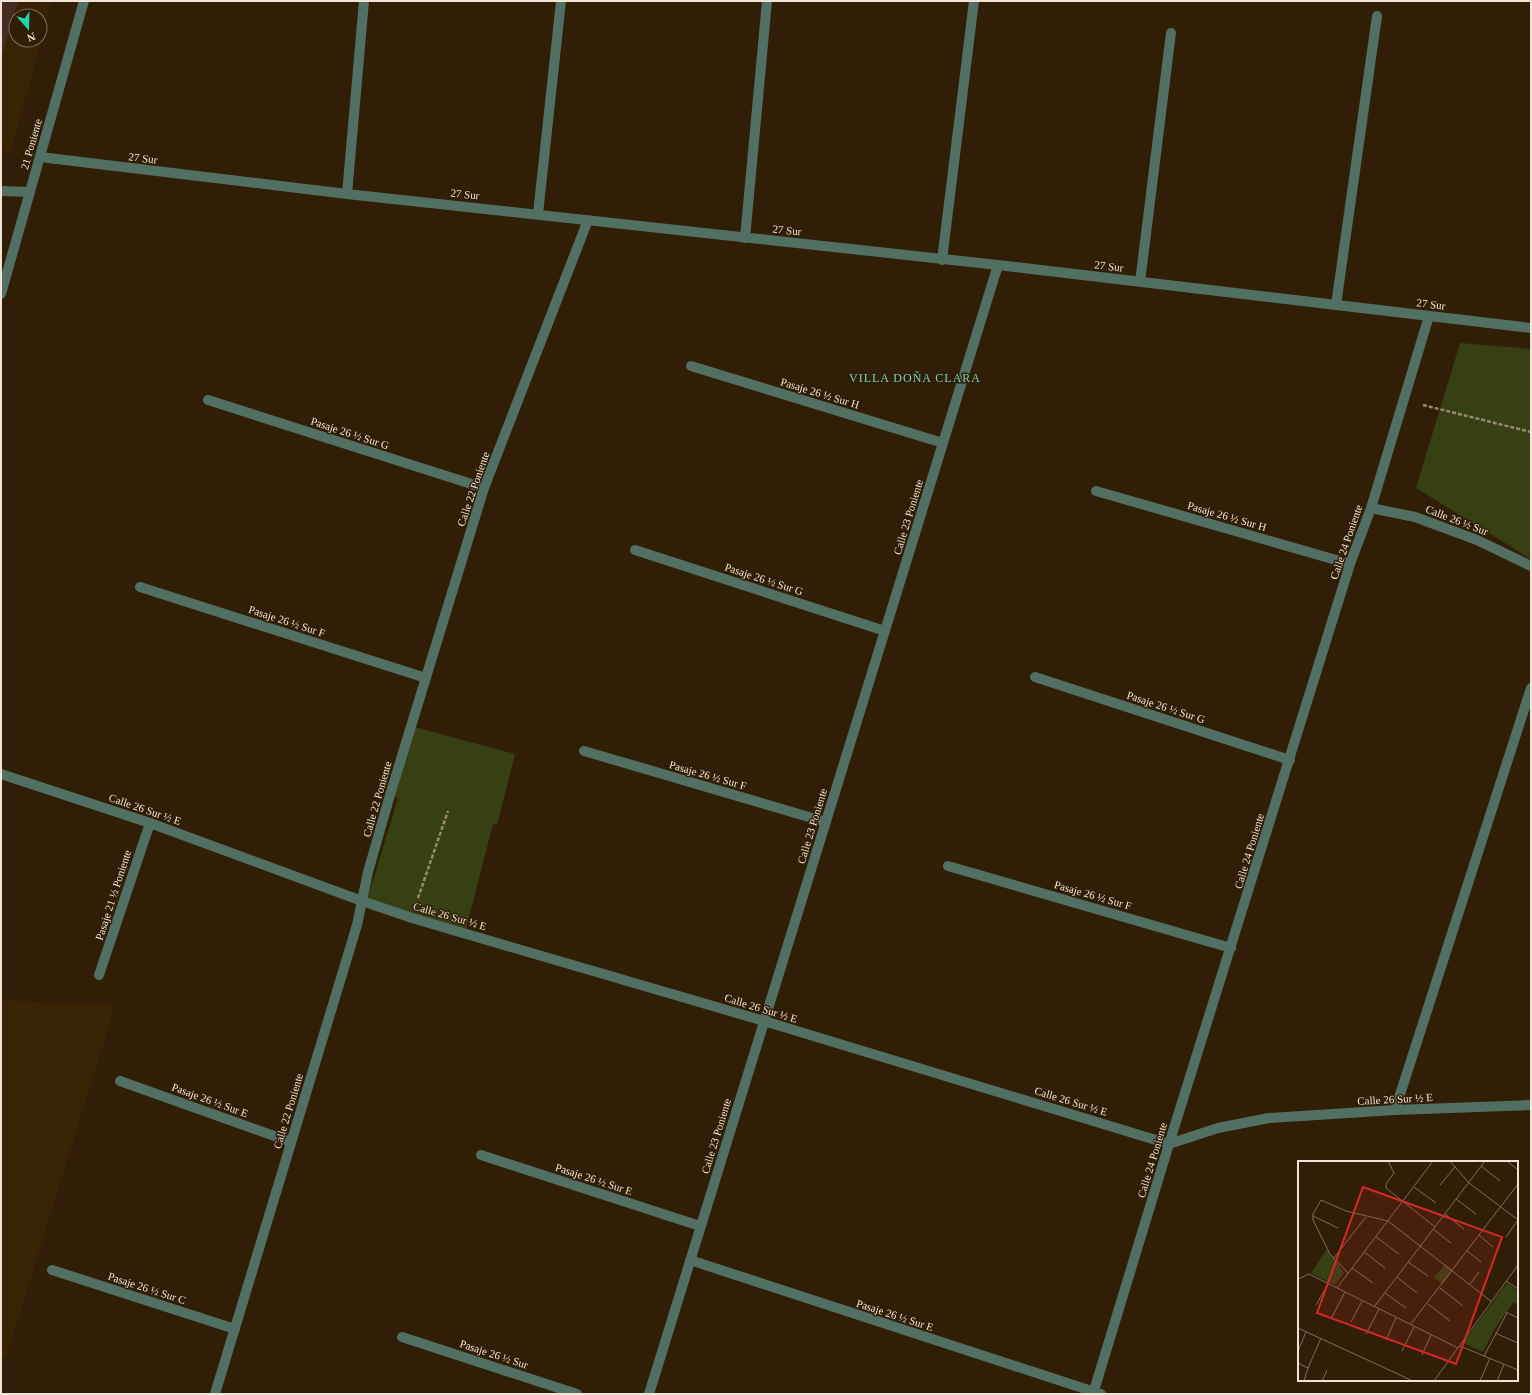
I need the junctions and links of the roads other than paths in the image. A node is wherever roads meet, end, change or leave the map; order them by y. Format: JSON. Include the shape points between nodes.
{"nodes":[{"id":1,"x":84,"y":1,"type":"edge"},
{"id":2,"x":364,"y":1,"type":"edge"},
{"id":3,"x":561,"y":1,"type":"edge"},
{"id":4,"x":767,"y":1,"type":"edge"},
{"id":5,"x":974,"y":1,"type":"edge"},
{"id":6,"x":1377,"y":16,"type":"dead end"},
{"id":7,"x":1171,"y":32,"type":"dead end"},
{"id":8,"x":40,"y":158,"type":"junction"},
{"id":9,"x":1,"y":191,"type":"edge"},
{"id":10,"x":30,"y":192,"type":"junction"},
{"id":11,"x":347,"y":194,"type":"junction"},
{"id":12,"x":538,"y":214,"type":"junction"},
{"id":13,"x":588,"y":220,"type":"junction"},
{"id":14,"x":745,"y":238,"type":"junction"},
{"id":15,"x":942,"y":260,"type":"junction"},
{"id":16,"x":998,"y":265,"type":"junction"},
{"id":17,"x":1140,"y":282,"type":"junction"},
{"id":18,"x":1,"y":294,"type":"edge"},
{"id":19,"x":1336,"y":305,"type":"junction"},
{"id":20,"x":1430,"y":316,"type":"junction"},
{"id":21,"x":1531,"y":328,"type":"edge"},
{"id":22,"x":691,"y":366,"type":"dead end"},
{"id":23,"x":208,"y":400,"type":"dead end"},
{"id":24,"x":943,"y":443,"type":"junction"},
{"id":25,"x":484,"y":488,"type":"junction"},
{"id":26,"x":1096,"y":490,"type":"dead end"},
{"id":27,"x":1371,"y":508,"type":"junction"},
{"id":28,"x":635,"y":550,"type":"dead end"},
{"id":29,"x":1350,"y":564,"type":"junction"},
{"id":30,"x":1531,"y":566,"type":"edge"},
{"id":31,"x":140,"y":587,"type":"dead end"},
{"id":32,"x":885,"y":631,"type":"junction"},
{"id":33,"x":1035,"y":677,"type":"dead end"},
{"id":34,"x":426,"y":678,"type":"junction"},
{"id":35,"x":1531,"y":688,"type":"edge"},
{"id":36,"x":584,"y":751,"type":"dead end"},
{"id":37,"x":1290,"y":760,"type":"junction"},
{"id":38,"x":1,"y":774,"type":"edge"},
{"id":39,"x":826,"y":822,"type":"junction"},
{"id":40,"x":150,"y":823,"type":"junction"},
{"id":41,"x":948,"y":866,"type":"dead end"},
{"id":42,"x":362,"y":901,"type":"junction"},
{"id":43,"x":1231,"y":948,"type":"junction"},
{"id":44,"x":99,"y":975,"type":"dead end"},
{"id":45,"x":764,"y":1021,"type":"junction"},
{"id":46,"x":120,"y":1081,"type":"dead end"},
{"id":47,"x":1531,"y":1105,"type":"edge"},
{"id":48,"x":1395,"y":1110,"type":"junction"},
{"id":49,"x":291,"y":1142,"type":"junction"},
{"id":50,"x":1169,"y":1144,"type":"junction"},
{"id":51,"x":481,"y":1155,"type":"dead end"},
{"id":52,"x":700,"y":1226,"type":"junction"},
{"id":53,"x":690,"y":1260,"type":"junction"},
{"id":54,"x":52,"y":1270,"type":"dead end"},
{"id":55,"x":235,"y":1329,"type":"junction"},
{"id":56,"x":402,"y":1337,"type":"dead end"},
{"id":57,"x":1096,"y":1393,"type":"edge"},
{"id":58,"x":215,"y":1394,"type":"edge"},
{"id":59,"x":577,"y":1394,"type":"edge"},
{"id":60,"x":649,"y":1394,"type":"edge"}],
"edges":[{"from":1,"to":8,"type":"street","name":"21 Poniente"},
{"from":2,"to":11,"type":"street"},
{"from":3,"to":12,"type":"street"},
{"from":4,"to":14,"type":"street"},
{"from":5,"to":15,"type":"street"},
{"from":6,"to":19,"type":"street"},
{"from":7,"to":17,"type":"street"},
{"from":8,"to":10,"type":"street","name":"21 Poniente"},
{"from":8,"to":11,"type":"street","name":"27 Sur"},
{"from":9,"to":10,"type":"street"},
{"from":10,"to":18,"type":"street","name":"21 Poniente"},
{"from":11,"to":12,"type":"street","name":"27 Sur"},
{"from":12,"to":13,"type":"street","name":"27 Sur"},
{"from":13,"to":14,"type":"street","name":"27 Sur"},
{"from":13,"to":25,"type":"street","name":"Calle 22 Poniente"},
{"from":14,"to":15,"type":"street","name":"27 Sur"},
{"from":15,"to":16,"type":"street","name":"27 Sur"},
{"from":16,"to":17,"type":"street","name":"27 Sur"},
{"from":16,"to":24,"type":"street","name":"Calle 23 Poniente"},
{"from":17,"to":19,"type":"street","name":"27 Sur"},
{"from":19,"to":20,"type":"street","name":"27 Sur"},
{"from":20,"to":21,"type":"street","name":"27 Sur"},
{"from":20,"to":27,"type":"street","name":"Calle 24 Poniente"},
{"from":22,"to":24,"type":"street","name":"Pasaje 26 ½ Sur H"},
{"from":23,"to":25,"type":"street","name":"Pasaje 26 ½ Sur G"},
{"from":24,"to":32,"type":"street","name":"Calle 23 Poniente"},
{"from":25,"to":34,"type":"street","name":"Calle 22 Poniente"},
{"from":26,"to":29,"type":"street","name":"Pasaje 26 ½ Sur H"},
{"from":27,"to":29,"type":"street","name":"Calle 24 Poniente"},
{"from":27,"to":30,"type":"street","name":"Calle 26 ½ Sur","via":[[1414,517],[1477,540]]},
{"from":28,"to":32,"type":"street","name":"Pasaje 26 ½ Sur G"},
{"from":29,"to":37,"type":"street","name":"Calle 24 Poniente"},
{"from":31,"to":34,"type":"street","name":"Pasaje 26 ½ Sur F"},
{"from":32,"to":39,"type":"street","name":"Calle 23 Poniente"},
{"from":33,"to":37,"type":"street","name":"Pasaje 26 ½ Sur G"},
{"from":34,"to":42,"type":"street","name":"Calle 22 Poniente","via":[[368,872]]},
{"from":35,"to":48,"type":"street"},
{"from":36,"to":39,"type":"street","name":"Pasaje 26 ½ Sur F"},
{"from":37,"to":43,"type":"street","name":"Calle 24 Poniente"},
{"from":38,"to":40,"type":"street","name":"Calle 26 Sur ½ E"},
{"from":39,"to":45,"type":"street","name":"Calle 23 Poniente"},
{"from":40,"to":42,"type":"street","name":"Calle 26 Sur ½ E"},
{"from":40,"to":44,"type":"street","name":"Pasaje 21 ½ Poniente"},
{"from":41,"to":43,"type":"street","name":"Pasaje 26 ½ Sur F"},
{"from":42,"to":45,"type":"street","name":"Calle 26 Sur ½ E"},
{"from":42,"to":49,"type":"street","name":"Calle 22 Poniente"},
{"from":43,"to":50,"type":"street","name":"Calle 24 Poniente"},
{"from":45,"to":50,"type":"street","name":"Calle 26 Sur ½ E"},
{"from":45,"to":52,"type":"street","name":"Calle 23 Poniente"},
{"from":46,"to":49,"type":"street","name":"Pasaje 26 ½ Sur E"},
{"from":47,"to":48,"type":"street","name":"Calle 26 Sur ½ E"},
{"from":48,"to":50,"type":"street","name":"Calle 26 Sur ½ E","via":[[1269,1118],[1218,1128]]},
{"from":49,"to":55,"type":"street","name":"Calle 22 Poniente"},
{"from":50,"to":57,"type":"street","name":"Calle 24 Poniente"},
{"from":51,"to":52,"type":"street","name":"Pasaje 26 ½ Sur E"},
{"from":52,"to":53,"type":"street","name":"Calle 23 Poniente"},
{"from":53,"to":57,"type":"street","name":"Pasaje 26 ½ Sur E"},
{"from":53,"to":60,"type":"street","name":"Calle 23 Poniente"},
{"from":54,"to":55,"type":"street","name":"Pasaje 26 ½ Sur C"},
{"from":55,"to":58,"type":"street","name":"Calle 22 Poniente"},
{"from":56,"to":59,"type":"street","name":"Pasaje 26 ½ Sur"}]}
